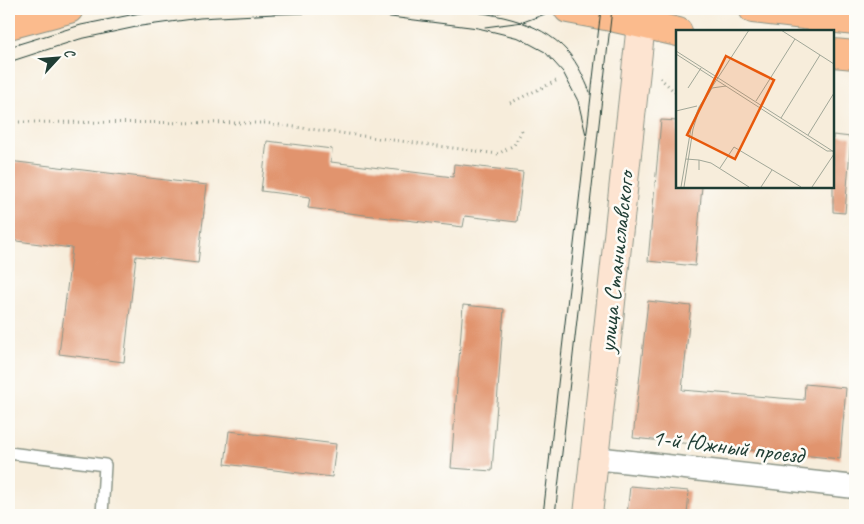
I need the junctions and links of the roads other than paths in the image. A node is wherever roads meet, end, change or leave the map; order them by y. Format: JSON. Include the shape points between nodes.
{"nodes":[{"id":1,"x":69,"y":9,"type":"edge"},
{"id":2,"x":568,"y":9,"type":"edge"},
{"id":3,"x":753,"y":9,"type":"edge"},
{"id":4,"x":642,"y":16,"type":"edge"},
{"id":5,"x":855,"y":22,"type":"edge"},
{"id":6,"x":9,"y":25,"type":"edge"},
{"id":7,"x":676,"y":31,"type":"edge"},
{"id":8,"x":834,"y":53,"type":"edge"},
{"id":9,"x":855,"y":55,"type":"edge"},
{"id":10,"x":9,"y":453,"type":"edge"},
{"id":11,"x":595,"y":458,"type":"junction"},
{"id":12,"x":855,"y":487,"type":"edge"},
{"id":13,"x":102,"y":515,"type":"edge"},
{"id":14,"x":588,"y":515,"type":"edge"}],
"edges":[{"from":1,"to":6,"type":"main road"},
{"from":2,"to":4,"type":"main road"},
{"from":3,"to":5,"type":"main road"},
{"from":4,"to":7,"type":"main road"},
{"from":4,"to":11,"type":"main road","name":"улица Станиславского"},
{"from":8,"to":9,"type":"main road"},
{"from":10,"to":13,"type":"lane","via":[[106,465]]},
{"from":11,"to":12,"type":"street","name":"1-й Южный проезд"},
{"from":11,"to":14,"type":"main road","name":"улица Станиславского"}]}
